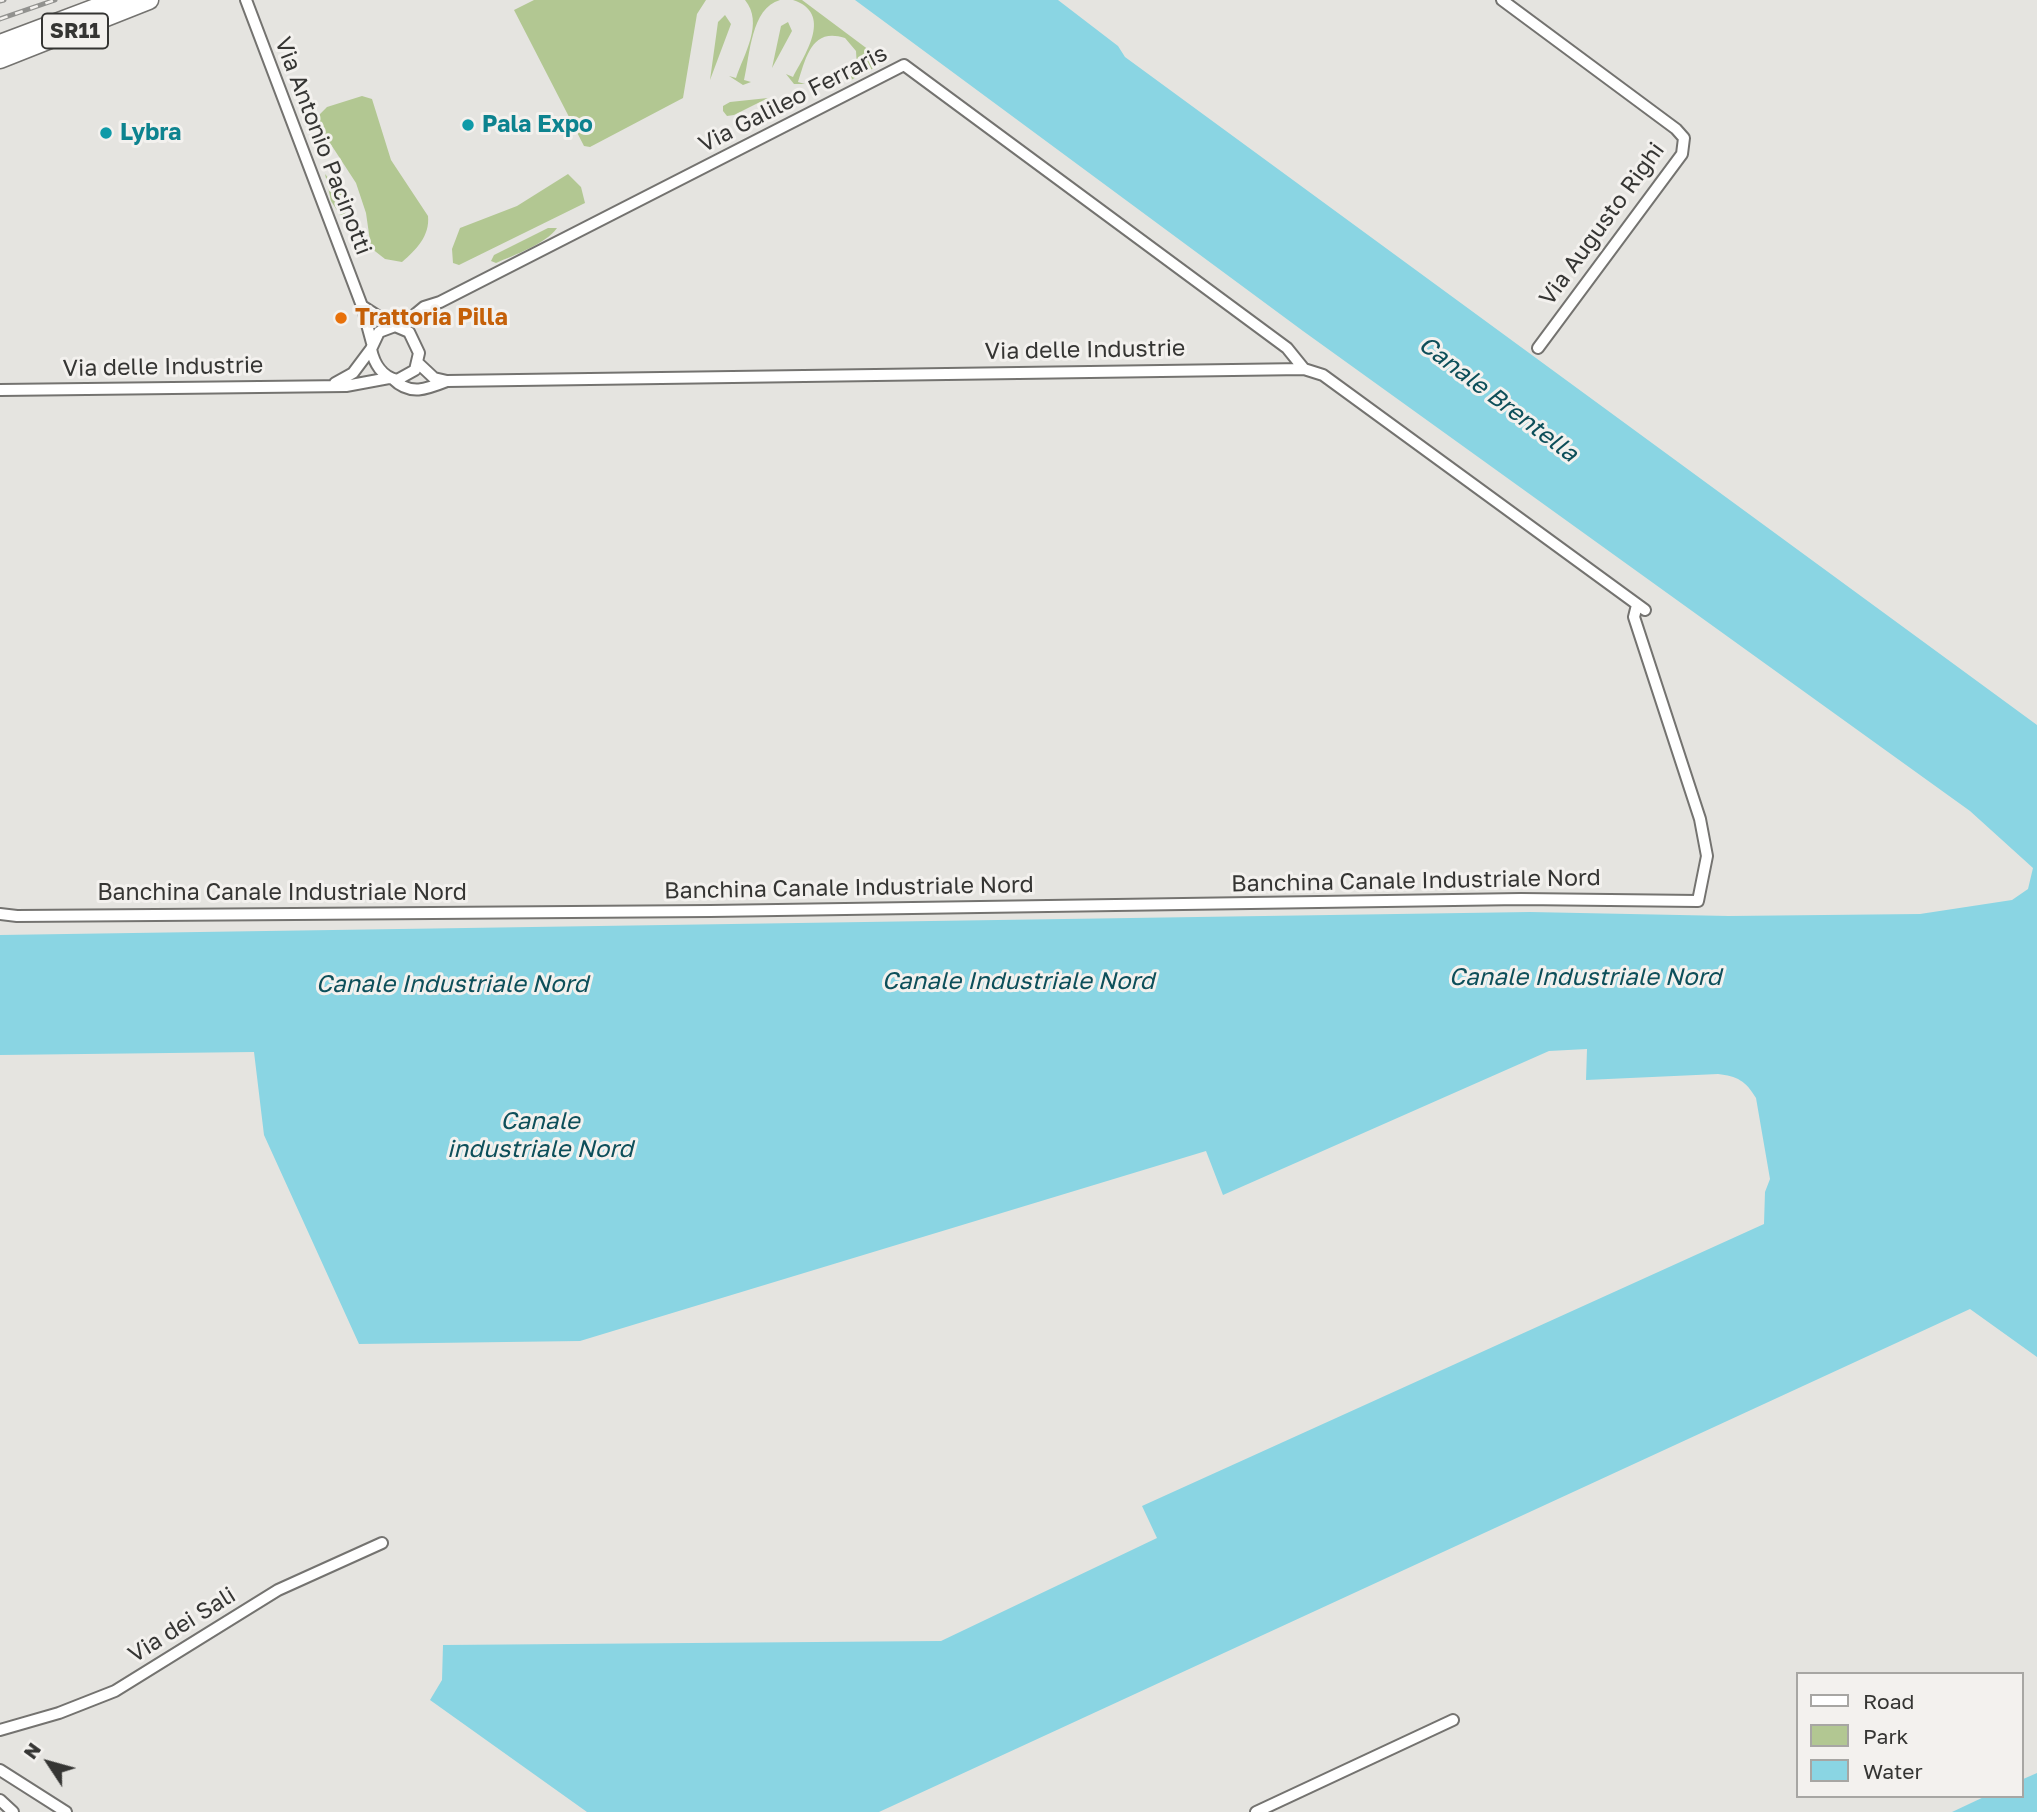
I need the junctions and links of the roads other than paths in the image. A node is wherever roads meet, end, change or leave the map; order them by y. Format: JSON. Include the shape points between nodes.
{"nodes":[{"id":1,"x":117,"y":0,"type":"edge"},
{"id":2,"x":149,"y":0,"type":"edge"},
{"id":3,"x":246,"y":0,"type":"edge"},
{"id":4,"x":1502,"y":0,"type":"edge"},
{"id":5,"x":0,"y":44,"type":"edge"},
{"id":6,"x":0,"y":60,"type":"edge"},
{"id":7,"x":440,"y":302,"type":"junction"},
{"id":8,"x":362,"y":306,"type":"junction"},
{"id":9,"x":396,"y":327,"type":"junction"},
{"id":10,"x":414,"y":338,"type":"junction"},
{"id":11,"x":372,"y":346,"type":"junction"},
{"id":12,"x":1538,"y":348,"type":"dead end"},
{"id":13,"x":418,"y":363,"type":"junction"},
{"id":14,"x":1304,"y":369,"type":"junction"},
{"id":15,"x":391,"y":378,"type":"junction"},
{"id":16,"x":447,"y":381,"type":"junction"},
{"id":17,"x":326,"y":386,"type":"junction"},
{"id":18,"x":0,"y":390,"type":"edge"},
{"id":19,"x":1698,"y":901,"type":"joint"},
{"id":20,"x":0,"y":914,"type":"edge"},
{"id":21,"x":382,"y":1543,"type":"dead end"},
{"id":22,"x":1453,"y":1720,"type":"dead end"},
{"id":23,"x":0,"y":1730,"type":"edge"},
{"id":24,"x":0,"y":1770,"type":"edge"},
{"id":25,"x":0,"y":1800,"type":"edge"},
{"id":26,"x":13,"y":1812,"type":"edge"},
{"id":27,"x":66,"y":1812,"type":"edge"},
{"id":28,"x":1256,"y":1812,"type":"edge"}],
"edges":[{"from":1,"to":5,"type":"highway","number":"SR11"},
{"from":2,"to":6,"type":"highway","number":"SR11"},
{"from":3,"to":8,"type":"street","name":"Via Antonio Pacinotti"},
{"from":4,"to":12,"type":"street","name":"Via Augusto Righi","via":[[1684,138],[1682,154]]},
{"from":7,"to":9,"type":"street","name":"Via Galileo Ferraris","via":[[424,307]]},
{"from":7,"to":10,"type":"street","name":"Via Galileo Ferraris","via":[[419,317]]},
{"from":7,"to":14,"type":"street","name":"Via Galileo Ferraris","via":[[904,65],[1287,348]]},
{"from":8,"to":9,"type":"street"},
{"from":8,"to":11,"type":"street","name":"Via Antonio Pacinotti"},
{"from":9,"to":10,"type":"street"},
{"from":9,"to":11,"type":"street","via":[[379,332]]},
{"from":10,"to":13,"type":"street"},
{"from":11,"to":15,"type":"street","via":[[380,369]]},
{"from":11,"to":17,"type":"street","via":[[347,378]]},
{"from":13,"to":15,"type":"street","via":[[410,375]]},
{"from":13,"to":16,"type":"street","via":[[434,378]]},
{"from":14,"to":16,"type":"street","name":"Via delle Industrie"},
{"from":14,"to":19,"type":"street","name":"Via delle Industrie","via":[[1323,375],[1641,608],[1634,617],[1700,819],[1707,856]]},
{"from":15,"to":16,"type":"street","name":"Via delle Industrie","via":[[405,390]]},
{"from":15,"to":17,"type":"street","name":"Via delle Industrie","via":[[355,386]]},
{"from":17,"to":18,"type":"street","name":"Via delle Industrie"},
{"from":19,"to":20,"type":"street","name":"Banchina Canale Industriale Nord"},
{"from":21,"to":23,"type":"street","name":"Via dei Sali","via":[[278,1590],[115,1691]]},
{"from":22,"to":28,"type":"street"},
{"from":24,"to":27,"type":"street"},
{"from":25,"to":26,"type":"street"}]}
